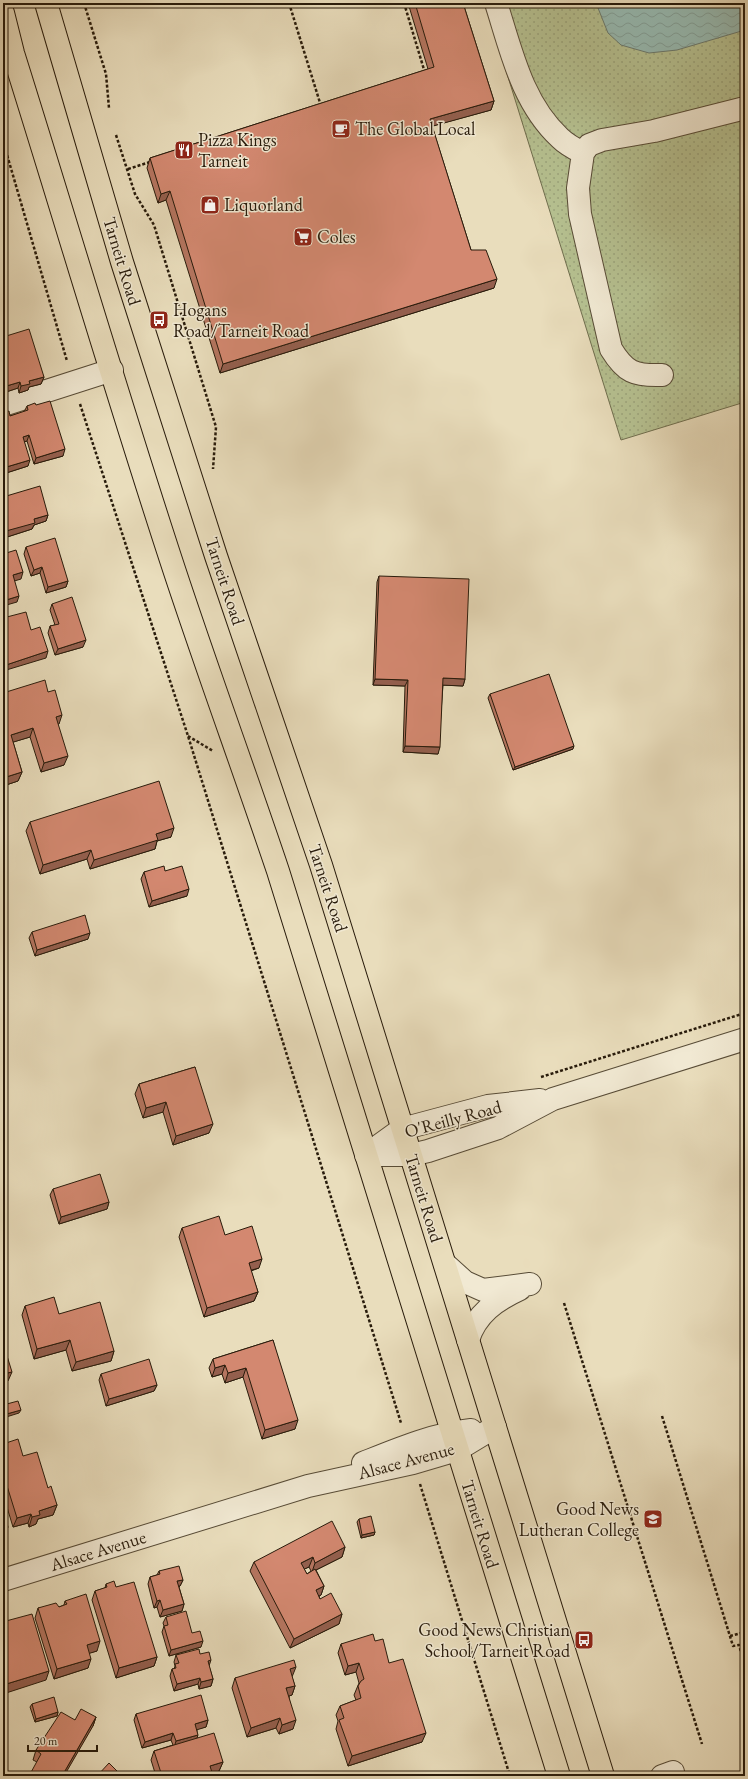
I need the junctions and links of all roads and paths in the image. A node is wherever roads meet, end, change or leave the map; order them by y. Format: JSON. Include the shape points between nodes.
{"nodes":[{"id":1,"x":46,"y":3,"type":"edge"},
{"id":2,"x":84,"y":3,"type":"edge"},
{"id":3,"x":289,"y":3,"type":"edge"},
{"id":4,"x":404,"y":3,"type":"edge"},
{"id":5,"x":496,"y":3,"type":"edge"},
{"id":6,"x":511,"y":3,"type":"edge"},
{"id":7,"x":3,"y":13,"type":"edge"},
{"id":8,"x":8,"y":47,"type":"edge"},
{"id":9,"x":426,"y":75,"type":"edge"},
{"id":10,"x":520,"y":76,"type":"junction"},
{"id":11,"x":109,"y":108,"type":"dead end"},
{"id":12,"x":745,"y":108,"type":"edge"},
{"id":13,"x":323,"y":111,"type":"edge"},
{"id":14,"x":116,"y":135,"type":"dead end"},
{"id":15,"x":3,"y":141,"type":"edge"},
{"id":16,"x":583,"y":153,"type":"junction"},
{"id":17,"x":150,"y":162,"type":"edge"},
{"id":18,"x":128,"y":169,"type":"junction"},
{"id":19,"x":112,"y":370,"type":"junction"},
{"id":20,"x":662,"y":375,"type":"dead end"},
{"id":21,"x":74,"y":384,"type":"junction"},
{"id":22,"x":3,"y":405,"type":"edge"},
{"id":23,"x":216,"y":427,"type":"dead end"},
{"id":24,"x":745,"y":1013,"type":"edge"},
{"id":25,"x":745,"y":1040,"type":"edge"},
{"id":26,"x":539,"y":1077,"type":"dead end"},
{"id":27,"x":553,"y":1099,"type":"junction"},
{"id":28,"x":402,"y":1129,"type":"junction"},
{"id":29,"x":366,"y":1155,"type":"junction"},
{"id":30,"x":411,"y":1155,"type":"junction"},
{"id":31,"x":445,"y":1264,"type":"junction"},
{"id":32,"x":564,"y":1303,"type":"dead end"},
{"id":33,"x":468,"y":1340,"type":"junction"},
{"id":34,"x":662,"y":1416,"type":"dead end"},
{"id":35,"x":495,"y":1427,"type":"junction"},
{"id":36,"x":403,"y":1430,"type":"dead end"},
{"id":37,"x":454,"y":1441,"type":"junction"},
{"id":38,"x":418,"y":1480,"type":"dead end"},
{"id":39,"x":3,"y":1580,"type":"edge"},
{"id":40,"x":745,"y":1632,"type":"edge"},
{"id":41,"x":730,"y":1636,"type":"junction"},
{"id":42,"x":745,"y":1666,"type":"edge"},
{"id":43,"x":702,"y":1744,"type":"dead end"},
{"id":44,"x":745,"y":1765,"type":"edge"},
{"id":45,"x":741,"y":1766,"type":"dead end"},
{"id":46,"x":510,"y":1776,"type":"edge"},
{"id":47,"x":559,"y":1776,"type":"edge"},
{"id":48,"x":603,"y":1776,"type":"edge"}],
"edges":[{"from":1,"to":28,"type":"main road","name":"Tarneit Road","via":[[122,262],[216,556],[321,865]]},
{"from":2,"to":11,"type":"path","via":[[106,74]]},
{"from":3,"to":13,"type":"path"},
{"from":4,"to":9,"type":"path"},
{"from":5,"to":10,"type":"street"},
{"from":6,"to":10,"type":"street"},
{"from":7,"to":8,"type":"main road","name":"Tarneit Road"},
{"from":8,"to":19,"type":"main road","name":"Tarneit Road"},
{"from":10,"to":16,"type":"street","via":[[524,88],[546,122],[560,139]]},
{"from":12,"to":16,"type":"street","via":[[654,131],[602,140],[589,145]]},
{"from":14,"to":18,"type":"path"},
{"from":15,"to":21,"type":"path"},
{"from":16,"to":20,"type":"street","via":[[578,188],[580,214],[610,349],[630,372],[645,376]]},
{"from":17,"to":18,"type":"path"},
{"from":18,"to":23,"type":"path","via":[[135,194],[154,225]]},
{"from":19,"to":21,"type":"street"},
{"from":19,"to":29,"type":"main road","name":"Tarneit Road","via":[[172,562],[271,850]]},
{"from":21,"to":22,"type":"street"},
{"from":21,"to":36,"type":"path","via":[[191,743]]},
{"from":24,"to":26,"type":"path"},
{"from":25,"to":27,"type":"street","name":"O'Reilly Road"},
{"from":27,"to":28,"type":"street","name":"O'Reilly Road","via":[[488,1106]]},
{"from":27,"to":30,"type":"street","name":"O'Reilly Road","via":[[498,1128]]},
{"from":28,"to":29,"type":"street","name":"O'Reilly Road"},
{"from":28,"to":30,"type":"main road","name":"Tarneit Road"},
{"from":29,"to":30,"type":"street","name":"O'Reilly Road"},
{"from":29,"to":37,"type":"main road","name":"Tarneit Road"},
{"from":30,"to":31,"type":"main road","name":"Tarneit Road"},
{"from":31,"to":33,"type":"main road","name":"Tarneit Road"},
{"from":31,"to":33,"type":"street","via":[[466,1282],[483,1290],[530,1284],[505,1296],[483,1312],[471,1329]]},
{"from":32,"to":43,"type":"path"},
{"from":33,"to":35,"type":"main road","name":"Tarneit Road"},
{"from":34,"to":41,"type":"path"},
{"from":35,"to":37,"type":"street","name":"Alsace Avenue"},
{"from":35,"to":48,"type":"main road","name":"Tarneit Road"},
{"from":37,"to":39,"type":"street","name":"Alsace Avenue","via":[[413,1463],[308,1486]]},
{"from":37,"to":47,"type":"main road","name":"Tarneit Road"},
{"from":38,"to":46,"type":"path"},
{"from":40,"to":41,"type":"path"},
{"from":41,"to":42,"type":"path","via":[[733,1646],[738,1645]]},
{"from":44,"to":45,"type":"path"}]}
